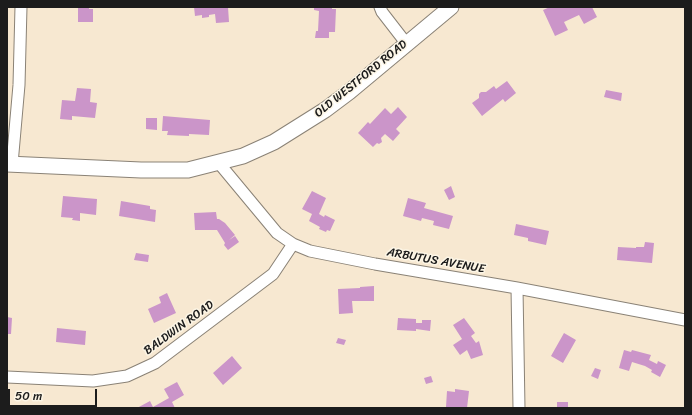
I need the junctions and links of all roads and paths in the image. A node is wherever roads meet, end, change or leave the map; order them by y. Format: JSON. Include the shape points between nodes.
{"nodes":[{"id":1,"x":21,"y":7,"type":"edge"},
{"id":2,"x":380,"y":7,"type":"edge"},
{"id":3,"x":451,"y":7,"type":"edge"},
{"id":4,"x":406,"y":43,"type":"junction"},
{"id":5,"x":218,"y":162,"type":"junction"},
{"id":6,"x":10,"y":164,"type":"edge"},
{"id":7,"x":293,"y":244,"type":"junction"},
{"id":8,"x":517,"y":288,"type":"junction"},
{"id":9,"x":685,"y":320,"type":"edge"},
{"id":10,"x":7,"y":377,"type":"edge"},
{"id":11,"x":519,"y":408,"type":"edge"}],
"edges":[{"from":1,"to":6,"type":"street","via":[[19,85]]},
{"from":2,"to":4,"type":"street"},
{"from":3,"to":4,"type":"main road","name":"OLD WESTFORD ROAD"},
{"from":4,"to":5,"type":"main road","name":"OLD WESTFORD ROAD","via":[[349,92],[303,124],[274,142],[243,156]]},
{"from":5,"to":6,"type":"main road","name":"OLD WESTFORD ROAD","via":[[188,170]]},
{"from":5,"to":7,"type":"street","name":"ARBUTUS AVENUE","via":[[277,233]]},
{"from":7,"to":8,"type":"street","name":"ARBUTUS AVENUE","via":[[310,251]]},
{"from":7,"to":10,"type":"street","name":"BALDWIN ROAD","via":[[272,274],[155,363],[127,376],[93,381]]},
{"from":8,"to":9,"type":"street","name":"ARBUTUS AVENUE"},
{"from":8,"to":11,"type":"street"}]}
